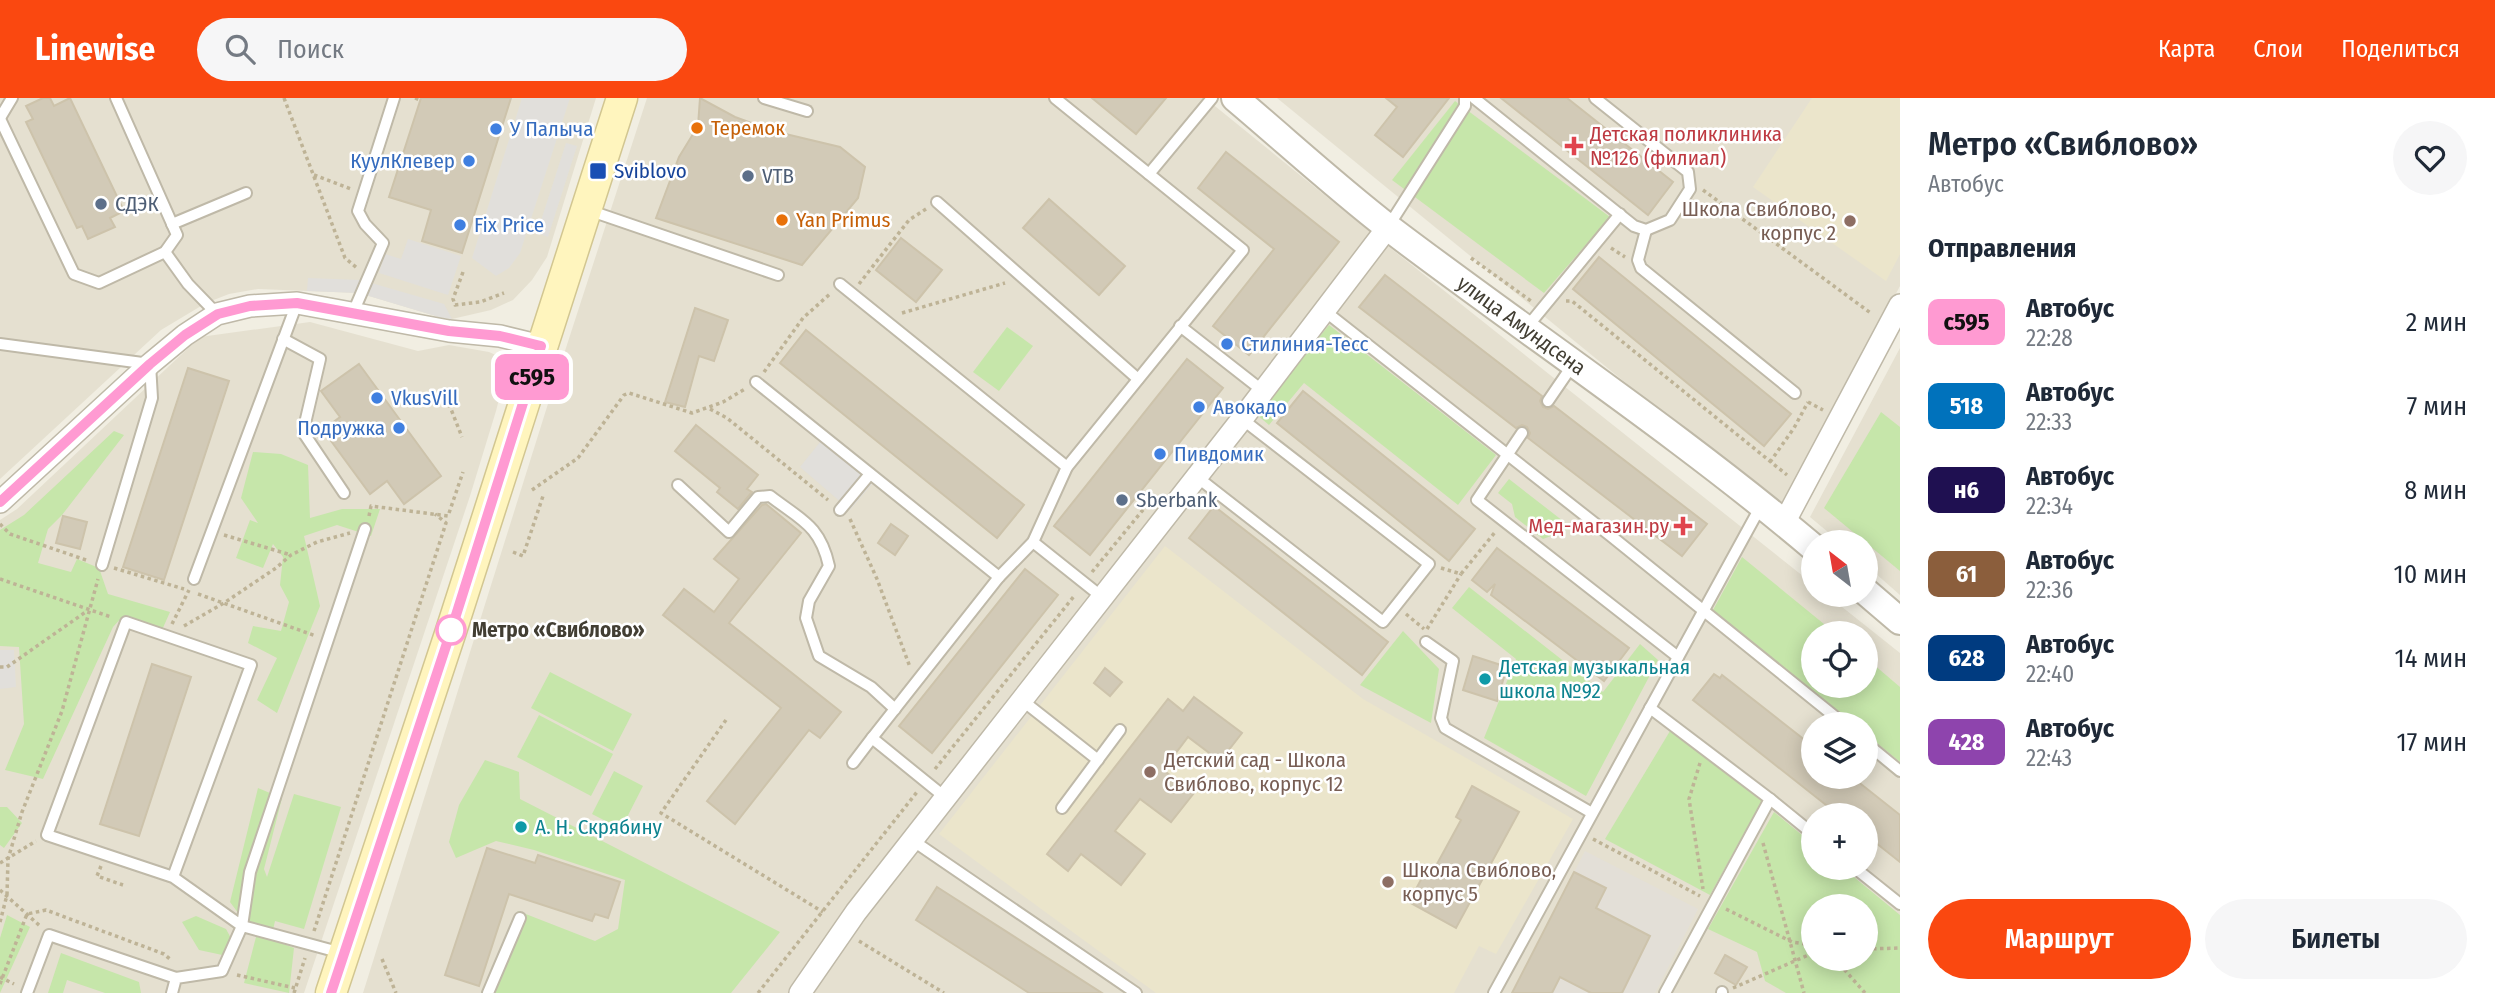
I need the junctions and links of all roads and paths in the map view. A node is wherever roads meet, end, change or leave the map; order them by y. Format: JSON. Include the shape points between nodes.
{"nodes":[{"id":1,"x":12,"y":98,"type":"edge"},
{"id":2,"x":116,"y":98,"type":"edge"},
{"id":3,"x":284,"y":98,"type":"edge"},
{"id":4,"x":394,"y":98,"type":"edge"},
{"id":5,"x":622,"y":98,"type":"edge"},
{"id":6,"x":764,"y":98,"type":"edge"},
{"id":7,"x":1055,"y":98,"type":"edge"},
{"id":8,"x":1212,"y":98,"type":"edge"},
{"id":9,"x":1235,"y":98,"type":"edge"},
{"id":10,"x":1465,"y":98,"type":"edge"},
{"id":11,"x":1474,"y":98,"type":"edge"},
{"id":12,"x":1595,"y":98,"type":"edge"},
{"id":13,"x":807,"y":111,"type":"dead end"},
{"id":14,"x":0,"y":118,"type":"edge"},
{"id":15,"x":1149,"y":174,"type":"junction"},
{"id":16,"x":314,"y":175,"type":"junction"},
{"id":17,"x":1690,"y":180,"type":"junction"},
{"id":18,"x":246,"y":193,"type":"dead end"},
{"id":19,"x":364,"y":193,"type":"junction"},
{"id":20,"x":937,"y":202,"type":"joint"},
{"id":21,"x":586,"y":209,"type":"junction"},
{"id":22,"x":1620,"y":214,"type":"junction"},
{"id":23,"x":172,"y":225,"type":"junction"},
{"id":24,"x":1388,"y":227,"type":"junction"},
{"id":25,"x":1646,"y":230,"type":"junction"},
{"id":26,"x":1592,"y":249,"type":"junction"},
{"id":27,"x":165,"y":252,"type":"junction"},
{"id":28,"x":1465,"y":254,"type":"dead end"},
{"id":29,"x":1641,"y":268,"type":"junction"},
{"id":30,"x":463,"y":272,"type":"dead end"},
{"id":31,"x":778,"y":275,"type":"dead end"},
{"id":32,"x":369,"y":278,"type":"junction"},
{"id":33,"x":1023,"y":278,"type":"junction"},
{"id":34,"x":840,"y":284,"type":"joint"},
{"id":35,"x":504,"y":293,"type":"dead end"},
{"id":36,"x":852,"y":294,"type":"junction"},
{"id":37,"x":1548,"y":301,"type":"junction"},
{"id":38,"x":297,"y":303,"type":"junction"},
{"id":39,"x":1900,"y":305,"type":"edge"},
{"id":40,"x":1326,"y":312,"type":"junction"},
{"id":41,"x":218,"y":314,"type":"junction"},
{"id":42,"x":352,"y":314,"type":"junction"},
{"id":43,"x":883,"y":319,"type":"junction"},
{"id":44,"x":1180,"y":326,"type":"junction"},
{"id":45,"x":1527,"y":327,"type":"junction"},
{"id":46,"x":1888,"y":327,"type":"junction"},
{"id":47,"x":284,"y":339,"type":"junction"},
{"id":48,"x":0,"y":344,"type":"edge"},
{"id":49,"x":541,"y":346,"type":"junction"},
{"id":50,"x":1574,"y":362,"type":"junction"},
{"id":51,"x":150,"y":364,"type":"junction"},
{"id":52,"x":1138,"y":379,"type":"junction"},
{"id":53,"x":756,"y":382,"type":"junction"},
{"id":54,"x":1264,"y":391,"type":"junction"},
{"id":55,"x":1795,"y":393,"type":"joint"},
{"id":56,"x":1548,"y":401,"type":"dead end"},
{"id":57,"x":1808,"y":402,"type":"junction"},
{"id":58,"x":450,"y":404,"type":"dead end"},
{"id":59,"x":1825,"y":412,"type":"dead end"},
{"id":60,"x":1242,"y":419,"type":"junction"},
{"id":61,"x":1522,"y":433,"type":"dead end"},
{"id":62,"x":462,"y":437,"type":"dead end"},
{"id":63,"x":1508,"y":455,"type":"junction"},
{"id":64,"x":1770,"y":462,"type":"junction"},
{"id":65,"x":1068,"y":467,"type":"junction"},
{"id":66,"x":463,"y":472,"type":"dead end"},
{"id":67,"x":870,"y":474,"type":"junction"},
{"id":68,"x":1197,"y":477,"type":"junction"},
{"id":69,"x":1784,"y":483,"type":"dead end"},
{"id":70,"x":678,"y":485,"type":"dead end"},
{"id":71,"x":532,"y":490,"type":"dead end"},
{"id":72,"x":344,"y":493,"type":"dead end"},
{"id":73,"x":542,"y":496,"type":"dead end"},
{"id":74,"x":0,"y":502,"type":"edge"},
{"id":75,"x":1762,"y":505,"type":"junction"},
{"id":76,"x":840,"y":510,"type":"dead end"},
{"id":77,"x":435,"y":514,"type":"junction"},
{"id":78,"x":1504,"y":521,"type":"junction"},
{"id":79,"x":1784,"y":523,"type":"junction"},
{"id":80,"x":0,"y":524,"type":"edge"},
{"id":81,"x":365,"y":529,"type":"junction"},
{"id":82,"x":212,"y":531,"type":"junction"},
{"id":83,"x":1801,"y":537,"type":"edge"},
{"id":84,"x":1033,"y":542,"type":"junction"},
{"id":85,"x":513,"y":552,"type":"dead end"},
{"id":86,"x":291,"y":555,"type":"junction"},
{"id":87,"x":1429,"y":564,"type":"junction"},
{"id":88,"x":102,"y":565,"type":"junction"},
{"id":89,"x":1461,"y":574,"type":"junction"},
{"id":90,"x":999,"y":577,"type":"junction"},
{"id":91,"x":0,"y":579,"type":"edge"},
{"id":92,"x":194,"y":579,"type":"joint"},
{"id":93,"x":189,"y":591,"type":"junction"},
{"id":94,"x":1102,"y":597,"type":"junction"},
{"id":95,"x":1878,"y":602,"type":"edge"},
{"id":96,"x":224,"y":603,"type":"junction"},
{"id":97,"x":1396,"y":606,"type":"junction"},
{"id":98,"x":89,"y":609,"type":"junction"},
{"id":99,"x":1705,"y":610,"type":"junction"},
{"id":100,"x":1900,"y":621,"type":"edge"},
{"id":101,"x":126,"y":622,"type":"junction"},
{"id":102,"x":167,"y":635,"type":"junction"},
{"id":103,"x":327,"y":640,"type":"junction"},
{"id":104,"x":1426,"y":642,"type":"dead end"},
{"id":105,"x":1678,"y":657,"type":"junction"},
{"id":106,"x":0,"y":667,"type":"edge"},
{"id":107,"x":1023,"y":701,"type":"junction"},
{"id":108,"x":1650,"y":708,"type":"junction"},
{"id":109,"x":895,"y":709,"type":"junction"},
{"id":110,"x":1829,"y":712,"type":"edge"},
{"id":111,"x":726,"y":720,"type":"dead end"},
{"id":112,"x":1120,"y":730,"type":"dead end"},
{"id":113,"x":872,"y":738,"type":"junction"},
{"id":114,"x":1704,"y":750,"type":"junction"},
{"id":115,"x":1878,"y":753,"type":"edge"},
{"id":116,"x":1098,"y":760,"type":"junction"},
{"id":117,"x":853,"y":763,"type":"dead end"},
{"id":118,"x":1900,"y":771,"type":"edge"},
{"id":119,"x":946,"y":797,"type":"junction"},
{"id":120,"x":1770,"y":799,"type":"junction"},
{"id":121,"x":1062,"y":808,"type":"dead end"},
{"id":122,"x":1592,"y":813,"type":"junction"},
{"id":123,"x":1758,"y":820,"type":"junction"},
{"id":124,"x":1801,"y":824,"type":"edge"},
{"id":125,"x":1582,"y":833,"type":"junction"},
{"id":126,"x":47,"y":835,"type":"junction"},
{"id":127,"x":912,"y":840,"type":"junction"},
{"id":128,"x":104,"y":854,"type":"junction"},
{"id":129,"x":8,"y":859,"type":"junction"},
{"id":130,"x":0,"y":863,"type":"edge"},
{"id":131,"x":173,"y":877,"type":"junction"},
{"id":132,"x":1870,"y":880,"type":"edge"},
{"id":133,"x":123,"y":884,"type":"dead end"},
{"id":134,"x":0,"y":890,"type":"edge"},
{"id":135,"x":8,"y":895,"type":"junction"},
{"id":136,"x":1713,"y":903,"type":"junction"},
{"id":137,"x":1900,"y":904,"type":"edge"},
{"id":138,"x":823,"y":912,"type":"dead end"},
{"id":139,"x":520,"y":918,"type":"dead end"},
{"id":140,"x":0,"y":922,"type":"edge"},
{"id":141,"x":242,"y":926,"type":"junction"},
{"id":142,"x":843,"y":931,"type":"junction"},
{"id":143,"x":50,"y":935,"type":"junction"},
{"id":144,"x":1788,"y":940,"type":"junction"},
{"id":145,"x":1801,"y":943,"type":"edge"},
{"id":146,"x":309,"y":945,"type":"junction"},
{"id":147,"x":1900,"y":948,"type":"edge"},
{"id":148,"x":1878,"y":949,"type":"edge"},
{"id":149,"x":344,"y":953,"type":"junction"},
{"id":150,"x":1801,"y":959,"type":"edge"},
{"id":151,"x":382,"y":960,"type":"dead end"},
{"id":152,"x":1795,"y":962,"type":"junction"},
{"id":153,"x":222,"y":971,"type":"junction"},
{"id":154,"x":1846,"y":971,"type":"edge"},
{"id":155,"x":176,"y":978,"type":"junction"},
{"id":156,"x":294,"y":991,"type":"edge"},
{"id":157,"x":27,"y":993,"type":"edge"},
{"id":158,"x":172,"y":993,"type":"edge"},
{"id":159,"x":331,"y":993,"type":"edge"},
{"id":160,"x":396,"y":993,"type":"edge"},
{"id":161,"x":488,"y":993,"type":"edge"},
{"id":162,"x":800,"y":993,"type":"edge"},
{"id":163,"x":944,"y":993,"type":"edge"},
{"id":164,"x":1136,"y":993,"type":"edge"},
{"id":165,"x":1494,"y":993,"type":"edge"},
{"id":166,"x":1665,"y":993,"type":"edge"},
{"id":167,"x":1722,"y":993,"type":"edge"},
{"id":168,"x":1804,"y":993,"type":"edge"},
{"id":169,"x":1865,"y":993,"type":"edge"}],
"edges":[{"from":1,"to":14,"type":"lane"},
{"from":2,"to":23,"type":"lane"},
{"from":3,"to":16,"type":"path"},
{"from":4,"to":19,"type":"lane"},
{"from":5,"to":21,"type":"main road"},
{"from":6,"to":13,"type":"lane"},
{"from":7,"to":15,"type":"lane"},
{"from":8,"to":15,"type":"lane"},
{"from":9,"to":24,"type":"street","name":"улица Амундсена"},
{"from":10,"to":24,"type":"lane","via":[[1465,106]]},
{"from":11,"to":22,"type":"lane"},
{"from":12,"to":17,"type":"lane","via":[[1678,163]]},
{"from":14,"to":27,"type":"lane","via":[[74,274],[99,283]]},
{"from":15,"to":44,"type":"lane","via":[[1243,250]]},
{"from":16,"to":19,"type":"path"},
{"from":16,"to":32,"type":"path","via":[[345,258]]},
{"from":17,"to":25,"type":"lane","via":[[1690,189],[1670,220]]},
{"from":17,"to":46,"type":"path"},
{"from":18,"to":23,"type":"lane"},
{"from":19,"to":32,"type":"lane","via":[[358,211],[383,243]]},
{"from":20,"to":33,"type":"lane"},
{"from":20,"to":36,"type":"path","via":[[909,220]]},
{"from":21,"to":31,"type":"lane"},
{"from":21,"to":49,"type":"main road"},
{"from":22,"to":25,"type":"lane"},
{"from":22,"to":26,"type":"lane"},
{"from":23,"to":27,"type":"lane","via":[[177,235]]},
{"from":24,"to":40,"type":"street"},
{"from":24,"to":45,"type":"street","name":"улица Амундсена"},
{"from":25,"to":29,"type":"lane","via":[[1638,260]]},
{"from":26,"to":29,"type":"path","via":[[1609,246]]},
{"from":26,"to":37,"type":"lane"},
{"from":27,"to":41,"type":"lane"},
{"from":28,"to":37,"type":"path","via":[[1531,301]]},
{"from":29,"to":55,"type":"lane"},
{"from":30,"to":35,"type":"path","via":[[455,305]]},
{"from":32,"to":42,"type":"lane"},
{"from":33,"to":43,"type":"path"},
{"from":33,"to":52,"type":"lane"},
{"from":34,"to":36,"type":"lane"},
{"from":34,"to":53,"type":"path","via":[[803,318]]},
{"from":36,"to":43,"type":"lane"},
{"from":37,"to":45,"type":"lane"},
{"from":37,"to":64,"type":"path","via":[[1572,301]]},
{"from":38,"to":41,"type":"street","via":[[250,306]]},
{"from":38,"to":42,"type":"street"},
{"from":38,"to":47,"type":"lane"},
{"from":39,"to":46,"type":"street"},
{"from":40,"to":54,"type":"street"},
{"from":40,"to":63,"type":"lane"},
{"from":41,"to":51,"type":"street"},
{"from":42,"to":49,"type":"street"},
{"from":43,"to":65,"type":"lane"},
{"from":44,"to":52,"type":"lane"},
{"from":44,"to":54,"type":"lane"},
{"from":45,"to":50,"type":"street","name":"улица Амундсена"},
{"from":46,"to":79,"type":"street"},
{"from":47,"to":72,"type":"lane","via":[[320,359],[303,432]]},
{"from":47,"to":82,"type":"lane"},
{"from":48,"to":51,"type":"lane"},
{"from":49,"to":149,"type":"main road"},
{"from":50,"to":56,"type":"lane"},
{"from":50,"to":75,"type":"street","name":"улица Амундсена"},
{"from":51,"to":74,"type":"street"},
{"from":51,"to":88,"type":"lane","via":[[152,398]]},
{"from":52,"to":65,"type":"lane"},
{"from":53,"to":67,"type":"lane"},
{"from":53,"to":71,"type":"path","via":[[723,402],[692,413],[624,395],[578,458]]},
{"from":54,"to":60,"type":"street"},
{"from":55,"to":57,"type":"path"},
{"from":57,"to":59,"type":"path"},
{"from":57,"to":64,"type":"path"},
{"from":58,"to":62,"type":"path"},
{"from":60,"to":68,"type":"street"},
{"from":60,"to":87,"type":"lane"},
{"from":61,"to":63,"type":"lane"},
{"from":63,"to":78,"type":"lane","via":[[1477,500]]},
{"from":63,"to":99,"type":"lane"},
{"from":64,"to":69,"type":"path","via":[[1788,476]]},
{"from":65,"to":84,"type":"lane"},
{"from":66,"to":77,"type":"path","via":[[448,516]]},
{"from":67,"to":76,"type":"lane"},
{"from":67,"to":90,"type":"lane"},
{"from":68,"to":94,"type":"street"},
{"from":68,"to":97,"type":"lane","via":[[1383,622]]},
{"from":70,"to":109,"type":"lane","via":[[729,532],[758,497],[770,496],[816,531],[825,545],[829,566],[809,601],[806,618],[819,656],[871,687]]},
{"from":73,"to":85,"type":"path","via":[[523,556]]},
{"from":75,"to":79,"type":"street","name":"улица Амундсена"},
{"from":75,"to":99,"type":"lane"},
{"from":77,"to":81,"type":"path","via":[[371,506]]},
{"from":77,"to":146,"type":"path","via":[[446,523]]},
{"from":78,"to":89,"type":"path"},
{"from":78,"to":105,"type":"lane"},
{"from":79,"to":83,"type":"street","name":"улица Амундсена"},
{"from":80,"to":88,"type":"path","via":[[10,534]]},
{"from":81,"to":86,"type":"path","via":[[317,542]]},
{"from":81,"to":103,"type":"lane"},
{"from":82,"to":86,"type":"path"},
{"from":82,"to":92,"type":"lane"},
{"from":84,"to":90,"type":"lane"},
{"from":84,"to":94,"type":"lane"},
{"from":86,"to":96,"type":"path"},
{"from":87,"to":89,"type":"path"},
{"from":87,"to":97,"type":"lane"},
{"from":88,"to":93,"type":"path"},
{"from":88,"to":98,"type":"path"},
{"from":89,"to":97,"type":"path","via":[[1426,631]]},
{"from":90,"to":109,"type":"lane"},
{"from":91,"to":98,"type":"path"},
{"from":92,"to":93,"type":"path"},
{"from":93,"to":96,"type":"path"},
{"from":93,"to":102,"type":"path"},
{"from":94,"to":107,"type":"street"},
{"from":95,"to":100,"type":"street"},
{"from":96,"to":102,"type":"path"},
{"from":96,"to":103,"type":"path"},
{"from":98,"to":101,"type":"path"},
{"from":98,"to":106,"type":"path","via":[[7,667]]},
{"from":98,"to":129,"type":"path","via":[[62,711]]},
{"from":99,"to":105,"type":"lane"},
{"from":99,"to":110,"type":"lane"},
{"from":101,"to":102,"type":"lane"},
{"from":101,"to":126,"type":"lane"},
{"from":102,"to":131,"type":"lane","via":[[251,665]]},
{"from":103,"to":141,"type":"lane","via":[[250,872]]},
{"from":104,"to":122,"type":"lane","via":[[1453,662],[1441,718],[1445,728]]},
{"from":105,"to":108,"type":"lane"},
{"from":107,"to":116,"type":"lane"},
{"from":107,"to":119,"type":"street"},
{"from":108,"to":114,"type":"lane"},
{"from":108,"to":122,"type":"lane"},
{"from":109,"to":113,"type":"lane"},
{"from":111,"to":138,"type":"path","via":[[661,813]]},
{"from":112,"to":116,"type":"lane"},
{"from":113,"to":117,"type":"lane"},
{"from":113,"to":119,"type":"lane"},
{"from":114,"to":120,"type":"lane"},
{"from":114,"to":125,"type":"path","via":[[1689,799],[1704,898]]},
{"from":115,"to":118,"type":"lane"},
{"from":116,"to":121,"type":"lane"},
{"from":119,"to":127,"type":"street"},
{"from":120,"to":123,"type":"lane"},
{"from":120,"to":124,"type":"lane"},
{"from":122,"to":125,"type":"lane"},
{"from":123,"to":136,"type":"lane"},
{"from":123,"to":144,"type":"path"},
{"from":125,"to":165,"type":"lane"},
{"from":126,"to":128,"type":"lane"},
{"from":126,"to":129,"type":"path"},
{"from":127,"to":142,"type":"street"},
{"from":127,"to":164,"type":"lane"},
{"from":128,"to":131,"type":"lane"},
{"from":128,"to":133,"type":"path","via":[[97,876]]},
{"from":129,"to":130,"type":"path"},
{"from":129,"to":135,"type":"path"},
{"from":131,"to":141,"type":"lane"},
{"from":132,"to":137,"type":"lane"},
{"from":134,"to":135,"type":"path"},
{"from":135,"to":140,"type":"path"},
{"from":135,"to":143,"type":"path"},
{"from":136,"to":144,"type":"path"},
{"from":136,"to":166,"type":"lane"},
{"from":139,"to":161,"type":"lane"},
{"from":141,"to":146,"type":"lane"},
{"from":141,"to":153,"type":"lane"},
{"from":142,"to":162,"type":"street"},
{"from":142,"to":163,"type":"path"},
{"from":143,"to":155,"type":"lane"},
{"from":143,"to":157,"type":"lane"},
{"from":144,"to":145,"type":"path"},
{"from":144,"to":152,"type":"path"},
{"from":146,"to":149,"type":"lane"},
{"from":146,"to":156,"type":"path"},
{"from":147,"to":148,"type":"path"},
{"from":149,"to":159,"type":"main road"},
{"from":150,"to":152,"type":"path"},
{"from":151,"to":160,"type":"path"},
{"from":152,"to":167,"type":"path"},
{"from":152,"to":168,"type":"path"},
{"from":153,"to":155,"type":"lane"},
{"from":153,"to":156,"type":"path"},
{"from":154,"to":169,"type":"path"},
{"from":155,"to":158,"type":"lane"}]}
